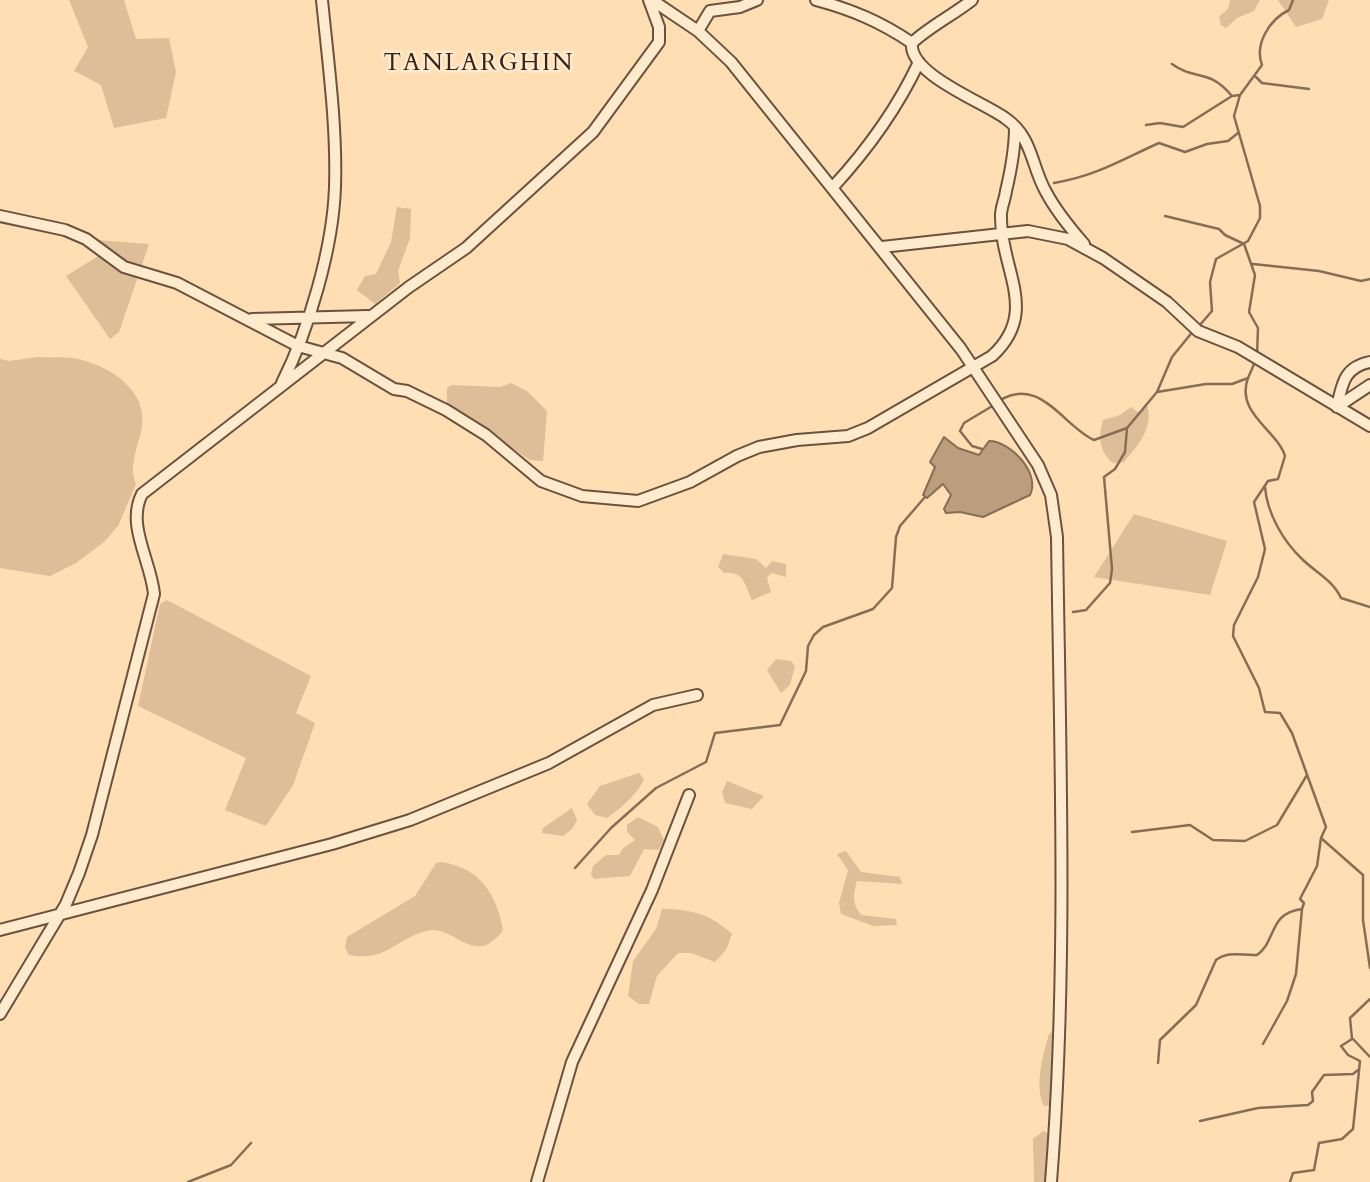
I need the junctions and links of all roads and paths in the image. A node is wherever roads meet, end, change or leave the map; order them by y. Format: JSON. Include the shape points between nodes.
{"nodes":[{"id":1,"x":322,"y":0,"type":"edge"},
{"id":2,"x":651,"y":0,"type":"edge"},
{"id":3,"x":757,"y":0,"type":"edge"},
{"id":4,"x":816,"y":0,"type":"edge"},
{"id":5,"x":972,"y":0,"type":"edge"},
{"id":6,"x":715,"y":4,"type":"edge"},
{"id":7,"x":698,"y":31,"type":"junction"},
{"id":8,"x":912,"y":43,"type":"junction"},
{"id":9,"x":919,"y":62,"type":"junction"},
{"id":10,"x":1015,"y":127,"type":"junction"},
{"id":11,"x":833,"y":187,"type":"junction"},
{"id":12,"x":0,"y":216,"type":"edge"},
{"id":13,"x":1003,"y":233,"type":"junction"},
{"id":14,"x":882,"y":247,"type":"junction"},
{"id":15,"x":1091,"y":252,"type":"junction"},
{"id":16,"x":371,"y":316,"type":"junction"},
{"id":17,"x":245,"y":318,"type":"junction"},
{"id":18,"x":307,"y":318,"type":"junction"},
{"id":19,"x":298,"y":346,"type":"junction"},
{"id":20,"x":325,"y":351,"type":"junction"},
{"id":21,"x":1370,"y":362,"type":"edge"},
{"id":22,"x":973,"y":365,"type":"junction"},
{"id":23,"x":280,"y":385,"type":"junction"},
{"id":24,"x":1370,"y":385,"type":"edge"},
{"id":25,"x":1337,"y":407,"type":"junction"},
{"id":26,"x":1370,"y":426,"type":"edge"},
{"id":27,"x":697,"y":695,"type":"dead end"},
{"id":28,"x":689,"y":795,"type":"dead end"},
{"id":29,"x":60,"y":914,"type":"junction"},
{"id":30,"x":13,"y":928,"type":"junction"},
{"id":31,"x":0,"y":930,"type":"edge"},
{"id":32,"x":0,"y":937,"type":"edge"},
{"id":33,"x":0,"y":1014,"type":"edge"},
{"id":34,"x":537,"y":1182,"type":"edge"},
{"id":35,"x":1054,"y":1182,"type":"edge"}],
"edges":[{"from":1,"to":18,"type":"street","via":[[335,189],[326,248]]},
{"from":2,"to":7,"type":"street"},
{"from":2,"to":16,"type":"street","via":[[659,42],[593,132],[466,248]]},
{"from":3,"to":6,"type":"street","via":[[740,7]]},
{"from":4,"to":8,"type":"street","via":[[858,11]]},
{"from":5,"to":8,"type":"street"},
{"from":6,"to":7,"type":"street"},
{"from":7,"to":11,"type":"street","via":[[731,62]]},
{"from":8,"to":9,"type":"street"},
{"from":9,"to":10,"type":"street"},
{"from":9,"to":11,"type":"street","via":[[897,106]]},
{"from":10,"to":13,"type":"street","via":[[1000,216]]},
{"from":10,"to":15,"type":"street","via":[[1033,153],[1045,191]]},
{"from":11,"to":14,"type":"street"},
{"from":12,"to":17,"type":"street","via":[[65,230],[86,239],[124,267],[177,283]]},
{"from":13,"to":14,"type":"street"},
{"from":13,"to":15,"type":"street","via":[[1052,233]]},
{"from":13,"to":22,"type":"street","via":[[1015,326],[997,351]]},
{"from":14,"to":22,"type":"street"},
{"from":15,"to":25,"type":"street","via":[[1167,302],[1198,331],[1238,347]]},
{"from":16,"to":18,"type":"street"},
{"from":16,"to":20,"type":"street"},
{"from":17,"to":18,"type":"street"},
{"from":17,"to":19,"type":"street"},
{"from":18,"to":19,"type":"street"},
{"from":19,"to":20,"type":"street"},
{"from":19,"to":23,"type":"street"},
{"from":20,"to":22,"type":"street","via":[[394,389],[446,410],[486,435],[541,481],[563,491],[612,501],[657,496],[759,447],[848,436]]},
{"from":20,"to":23,"type":"street"},
{"from":21,"to":25,"type":"street","via":[[1344,376]]},
{"from":22,"to":35,"type":"street","via":[[1038,465],[1051,495],[1057,537],[1061,893]]},
{"from":23,"to":29,"type":"street","via":[[155,481],[136,505],[134,516],[154,594],[92,835]]},
{"from":24,"to":25,"type":"street"},
{"from":25,"to":26,"type":"street"},
{"from":27,"to":29,"type":"street","via":[[653,705],[549,763],[410,820]]},
{"from":28,"to":34,"type":"street","via":[[652,890],[572,1062]]},
{"from":29,"to":30,"type":"street"},
{"from":29,"to":33,"type":"street"},
{"from":30,"to":31,"type":"street"},
{"from":30,"to":32,"type":"street"}]}
